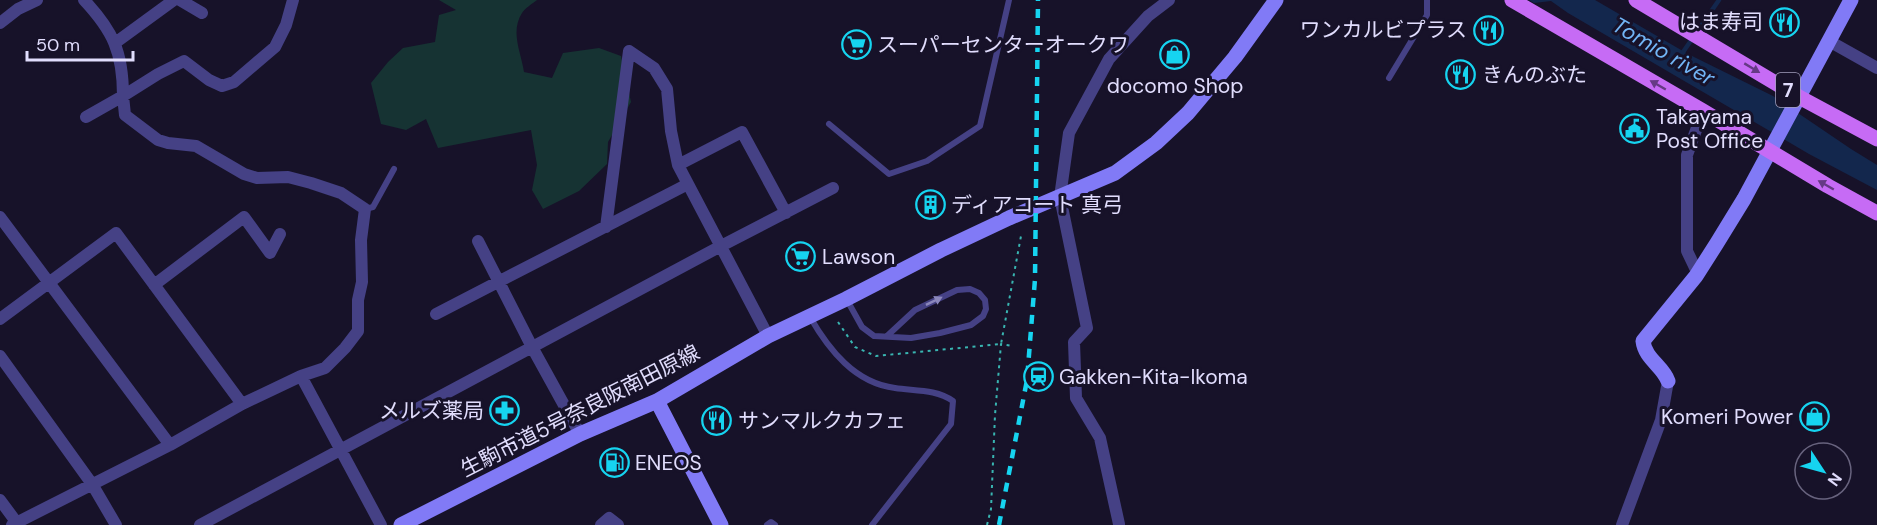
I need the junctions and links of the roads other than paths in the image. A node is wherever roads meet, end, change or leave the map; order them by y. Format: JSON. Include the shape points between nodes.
{"nodes":[{"id":1,"x":37,"y":0,"type":"edge"},
{"id":2,"x":84,"y":0,"type":"edge"},
{"id":3,"x":174,"y":0,"type":"edge"},
{"id":4,"x":180,"y":0,"type":"edge"},
{"id":5,"x":293,"y":0,"type":"edge"},
{"id":6,"x":1008,"y":0,"type":"edge"},
{"id":7,"x":1169,"y":0,"type":"edge"},
{"id":8,"x":1276,"y":0,"type":"edge"},
{"id":9,"x":1428,"y":0,"type":"edge"},
{"id":10,"x":1512,"y":0,"type":"edge"},
{"id":11,"x":1636,"y":0,"type":"edge"},
{"id":12,"x":1851,"y":0,"type":"edge"},
{"id":13,"x":202,"y":13,"type":"dead end"},
{"id":14,"x":0,"y":23,"type":"edge"},
{"id":15,"x":1829,"y":41,"type":"junction"},
{"id":16,"x":115,"y":43,"type":"junction"},
{"id":17,"x":1877,"y":68,"type":"edge"},
{"id":18,"x":1389,"y":78,"type":"dead end"},
{"id":19,"x":123,"y":96,"type":"junction"},
{"id":20,"x":1799,"y":97,"type":"junction"},
{"id":21,"x":1703,"y":111,"type":"junction"},
{"id":22,"x":86,"y":117,"type":"dead end"},
{"id":23,"x":829,"y":124,"type":"dead end"},
{"id":24,"x":1877,"y":139,"type":"edge"},
{"id":25,"x":1769,"y":152,"type":"junction"},
{"id":26,"x":678,"y":165,"type":"junction"},
{"id":27,"x":394,"y":169,"type":"dead end"},
{"id":28,"x":688,"y":184,"type":"junction"},
{"id":29,"x":833,"y":188,"type":"dead end"},
{"id":30,"x":1060,"y":197,"type":"junction"},
{"id":31,"x":365,"y":209,"type":"junction"},
{"id":32,"x":786,"y":213,"type":"junction"},
{"id":33,"x":1877,"y":213,"type":"edge"},
{"id":34,"x":0,"y":217,"type":"edge"},
{"id":35,"x":606,"y":227,"type":"junction"},
{"id":36,"x":280,"y":234,"type":"dead end"},
{"id":37,"x":478,"y":241,"type":"dead end"},
{"id":38,"x":721,"y":246,"type":"junction"},
{"id":39,"x":1698,"y":274,"type":"junction"},
{"id":40,"x":499,"y":283,"type":"junction"},
{"id":41,"x":49,"y":284,"type":"junction"},
{"id":42,"x":154,"y":285,"type":"junction"},
{"id":43,"x":846,"y":299,"type":"junction"},
{"id":44,"x":436,"y":314,"type":"dead end"},
{"id":45,"x":810,"y":316,"type":"junction"},
{"id":46,"x":0,"y":320,"type":"edge"},
{"id":47,"x":768,"y":336,"type":"junction"},
{"id":48,"x":887,"y":336,"type":"junction"},
{"id":49,"x":532,"y":347,"type":"junction"},
{"id":50,"x":0,"y":356,"type":"edge"},
{"id":51,"x":301,"y":376,"type":"junction"},
{"id":52,"x":1668,"y":381,"type":"joint"},
{"id":53,"x":657,"y":401,"type":"junction"},
{"id":54,"x":242,"y":404,"type":"junction"},
{"id":55,"x":580,"y":434,"type":"junction"},
{"id":56,"x":170,"y":445,"type":"junction"},
{"id":57,"x":340,"y":449,"type":"junction"},
{"id":58,"x":92,"y":484,"type":"junction"},
{"id":59,"x":0,"y":500,"type":"edge"},
{"id":60,"x":15,"y":524,"type":"edge"},
{"id":61,"x":717,"y":524,"type":"edge"},
{"id":62,"x":1119,"y":524,"type":"edge"},
{"id":63,"x":116,"y":525,"type":"edge"},
{"id":64,"x":200,"y":525,"type":"edge"},
{"id":65,"x":381,"y":525,"type":"edge"},
{"id":66,"x":401,"y":525,"type":"edge"},
{"id":67,"x":601,"y":525,"type":"edge"},
{"id":68,"x":618,"y":525,"type":"edge"},
{"id":69,"x":766,"y":525,"type":"edge"},
{"id":70,"x":775,"y":525,"type":"edge"},
{"id":71,"x":872,"y":525,"type":"edge"},
{"id":72,"x":1622,"y":525,"type":"edge"}],
"edges":[{"from":1,"to":14,"type":"street"},
{"from":2,"to":16,"type":"street"},
{"from":3,"to":16,"type":"street"},
{"from":4,"to":13,"type":"street"},
{"from":5,"to":19,"type":"street","via":[[275,47],[234,82],[222,86],[184,62]]},
{"from":6,"to":23,"type":"lane","via":[[980,126],[927,161],[889,174]]},
{"from":7,"to":30,"type":"street","via":[[1148,16],[1109,59],[1069,133]]},
{"from":8,"to":30,"type":"street","name":"生駒市道5号奈良阪南田原線","via":[[1188,113],[1156,143],[1115,173]]},
{"from":9,"to":18,"type":"lane","via":[[1427,15]]},
{"from":21,"to":10,"type":"main road","one_way":true},
{"from":11,"to":20,"type":"main road","number":"7","one_way":true},
{"from":12,"to":15,"type":"street"},
{"from":15,"to":17,"type":"street"},
{"from":15,"to":20,"type":"street"},
{"from":16,"to":19,"type":"street","via":[[123,69]]},
{"from":19,"to":22,"type":"street"},
{"from":19,"to":31,"type":"street","via":[[125,115],[158,140],[196,146],[256,178],[288,177],[341,193]]},
{"from":20,"to":24,"type":"main road","number":"7"},
{"from":20,"to":25,"type":"street"},
{"from":21,"to":25,"type":"main road"},
{"from":21,"to":39,"type":"street","via":[[1687,155],[1687,251]]},
{"from":33,"to":25,"type":"main road","one_way":true},
{"from":25,"to":39,"type":"street"},
{"from":26,"to":28,"type":"street"},
{"from":26,"to":32,"type":"street","via":[[742,132]]},
{"from":26,"to":35,"type":"street","via":[[667,89],[654,68],[628,51]]},
{"from":27,"to":31,"type":"lane","via":[[373,207]]},
{"from":28,"to":35,"type":"street"},
{"from":28,"to":38,"type":"street"},
{"from":29,"to":32,"type":"street"},
{"from":30,"to":43,"type":"street","name":"生駒市道5号奈良阪南田原線","via":[[941,250]]},
{"from":30,"to":62,"type":"street","via":[[1087,327],[1074,342],[1076,398],[1100,438]]},
{"from":31,"to":51,"type":"street","via":[[358,331],[325,368]]},
{"from":32,"to":38,"type":"street"},
{"from":34,"to":41,"type":"street"},
{"from":35,"to":40,"type":"street"},
{"from":36,"to":42,"type":"street","via":[[270,252],[244,217]]},
{"from":37,"to":40,"type":"street"},
{"from":38,"to":47,"type":"street"},
{"from":38,"to":49,"type":"street"},
{"from":39,"to":52,"type":"street","via":[[1643,341],[1644,351]]},
{"from":40,"to":44,"type":"street"},
{"from":40,"to":49,"type":"street"},
{"from":41,"to":42,"type":"street","via":[[116,233]]},
{"from":41,"to":46,"type":"street"},
{"from":41,"to":56,"type":"street"},
{"from":42,"to":54,"type":"street"},
{"from":43,"to":45,"type":"street","name":"生駒市道5号奈良阪南田原線"},
{"from":43,"to":48,"type":"lane","via":[[867,332]]},
{"from":45,"to":47,"type":"street","name":"生駒市道5号奈良阪南田原線"},
{"from":45,"to":71,"type":"lane","via":[[836,356],[856,374],[876,385],[943,394],[953,401],[951,424]]},
{"from":47,"to":53,"type":"street","name":"生駒市道5号奈良阪南田原線"},
{"from":48,"to":48,"type":"lane","one_way":true,"via":[[915,310],[957,290],[970,289],[985,300],[983,316],[971,325],[911,338]]},
{"from":49,"to":55,"type":"street"},
{"from":49,"to":57,"type":"street"},
{"from":50,"to":58,"type":"street"},
{"from":51,"to":54,"type":"street"},
{"from":51,"to":57,"type":"street"},
{"from":52,"to":72,"type":"street","via":[[1661,420]]},
{"from":53,"to":55,"type":"street","name":"生駒市道5号奈良阪南田原線"},
{"from":53,"to":61,"type":"street"},
{"from":54,"to":56,"type":"street"},
{"from":55,"to":66,"type":"street","name":"生駒市道5号奈良阪南田原線"},
{"from":56,"to":58,"type":"street"},
{"from":57,"to":64,"type":"street"},
{"from":57,"to":65,"type":"street"},
{"from":58,"to":60,"type":"street"},
{"from":58,"to":63,"type":"street"},
{"from":59,"to":60,"type":"street"},
{"from":67,"to":68,"type":"street","via":[[609,518]]},
{"from":69,"to":70,"type":"lane"}]}
